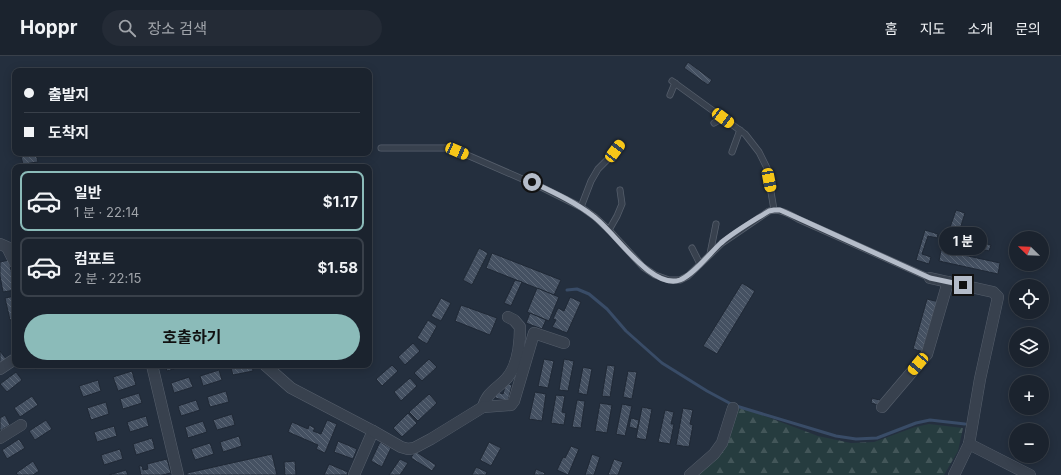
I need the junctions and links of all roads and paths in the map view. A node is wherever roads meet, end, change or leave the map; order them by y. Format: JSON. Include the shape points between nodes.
{"nodes":[{"id":1,"x":670,"y":95,"type":"dead end"},
{"id":2,"x":723,"y":118,"type":"junction"},
{"id":3,"x":714,"y":123,"type":"dead end"},
{"id":4,"x":740,"y":130,"type":"junction"},
{"id":5,"x":620,"y":144,"type":"dead end"},
{"id":6,"x":380,"y":148,"type":"dead end"},
{"id":7,"x":732,"y":152,"type":"dead end"},
{"id":8,"x":620,"y":190,"type":"dead end"},
{"id":9,"x":581,"y":207,"type":"junction"},
{"id":10,"x":774,"y":210,"type":"junction"},
{"id":11,"x":716,"y":224,"type":"dead end"},
{"id":12,"x":609,"y":230,"type":"junction"},
{"id":13,"x":0,"y":244,"type":"edge"},
{"id":14,"x":692,"y":248,"type":"dead end"},
{"id":15,"x":710,"y":254,"type":"junction"},
{"id":16,"x":12,"y":257,"type":"edge"},
{"id":17,"x":700,"y":264,"type":"junction"},
{"id":18,"x":930,"y":278,"type":"joint"},
{"id":19,"x":948,"y":282,"type":"junction"},
{"id":20,"x":508,"y":317,"type":"dead end"},
{"id":21,"x":564,"y":343,"type":"dead end"},
{"id":22,"x":12,"y":361,"type":"edge"},
{"id":23,"x":153,"y":368,"type":"edge"},
{"id":24,"x":268,"y":368,"type":"edge"},
{"id":25,"x":0,"y":369,"type":"edge"},
{"id":26,"x":483,"y":406,"type":"junction"},
{"id":27,"x":733,"y":408,"type":"dead end"},
{"id":28,"x":882,"y":408,"type":"dead end"},
{"id":29,"x":21,"y":425,"type":"dead end"},
{"id":30,"x":373,"y":431,"type":"junction"},
{"id":31,"x":0,"y":438,"type":"edge"},
{"id":32,"x":969,"y":444,"type":"junction"},
{"id":33,"x":178,"y":475,"type":"edge"},
{"id":34,"x":354,"y":475,"type":"edge"},
{"id":35,"x":690,"y":475,"type":"edge"},
{"id":36,"x":954,"y":475,"type":"edge"},
{"id":37,"x":1030,"y":475,"type":"edge"}],
"edges":[{"from":1,"to":2,"type":"lane","via":[[674,82]]},
{"from":2,"to":3,"type":"lane"},
{"from":2,"to":4,"type":"lane"},
{"from":4,"to":7,"type":"lane"},
{"from":4,"to":10,"type":"lane","via":[[759,152],[767,168]]},
{"from":5,"to":9,"type":"lane","via":[[590,181]]},
{"from":6,"to":9,"type":"lane","via":[[451,148]]},
{"from":8,"to":12,"type":"lane","via":[[622,204]]},
{"from":9,"to":12,"type":"lane"},
{"from":10,"to":15,"type":"lane","via":[[722,243]]},
{"from":10,"to":18,"type":"lane","via":[[780,210]]},
{"from":11,"to":15,"type":"lane"},
{"from":12,"to":17,"type":"lane","via":[[643,267],[655,275],[669,280],[680,280]]},
{"from":13,"to":16,"type":"street","via":[[7,247]]},
{"from":14,"to":17,"type":"lane"},
{"from":15,"to":17,"type":"lane"},
{"from":18,"to":19,"type":"street"},
{"from":19,"to":28,"type":"street","via":[[927,354]]},
{"from":19,"to":32,"type":"street","via":[[993,292],[998,297]]},
{"from":20,"to":26,"type":"street","via":[[520,327],[514,368],[488,395]]},
{"from":21,"to":26,"type":"street","via":[[534,333],[514,401],[507,406]]},
{"from":22,"to":25,"type":"street"},
{"from":23,"to":33,"type":"street"},
{"from":24,"to":30,"type":"street","via":[[291,388]]},
{"from":26,"to":30,"type":"street","via":[[414,448],[401,447]]},
{"from":27,"to":35,"type":"street","via":[[722,443],[714,454]]},
{"from":29,"to":31,"type":"street"},
{"from":30,"to":34,"type":"street"},
{"from":32,"to":36,"type":"street"},
{"from":32,"to":37,"type":"street"}]}
